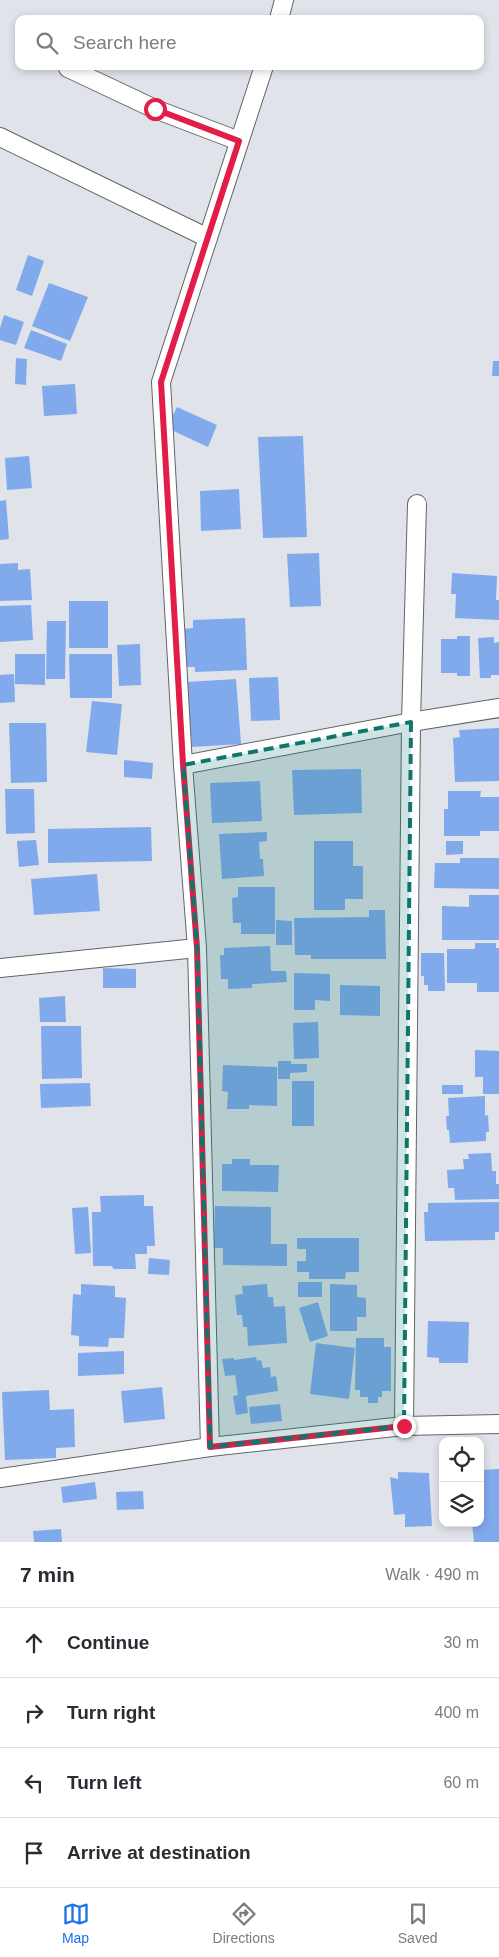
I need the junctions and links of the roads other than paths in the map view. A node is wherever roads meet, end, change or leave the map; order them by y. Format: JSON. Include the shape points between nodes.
{"nodes":[{"id":1,"x":284,"y":0,"type":"edge"},
{"id":2,"x":280,"y":15,"type":"edge"},
{"id":3,"x":72,"y":70,"type":"edge"},
{"id":4,"x":263,"y":70,"type":"edge"},
{"id":5,"x":0,"y":137,"type":"edge"},
{"id":6,"x":239,"y":141,"type":"junction"},
{"id":7,"x":208,"y":238,"type":"junction"},
{"id":8,"x":417,"y":504,"type":"dead end"},
{"id":9,"x":499,"y":708,"type":"edge"},
{"id":10,"x":411,"y":722,"type":"junction"},
{"id":11,"x":183,"y":764,"type":"junction"},
{"id":12,"x":197,"y":948,"type":"junction"},
{"id":13,"x":0,"y":968,"type":"edge"},
{"id":14,"x":499,"y":1424,"type":"edge"},
{"id":15,"x":404,"y":1426,"type":"junction"},
{"id":16,"x":210,"y":1447,"type":"junction"},
{"id":17,"x":0,"y":1478,"type":"edge"}],
"edges":[{"from":1,"to":2,"type":"street"},
{"from":3,"to":6,"type":"street","via":[[155,109]]},
{"from":4,"to":6,"type":"street"},
{"from":5,"to":7,"type":"street"},
{"from":6,"to":7,"type":"street"},
{"from":7,"to":11,"type":"street","via":[[161,382]]},
{"from":8,"to":10,"type":"street"},
{"from":9,"to":10,"type":"street"},
{"from":10,"to":11,"type":"street"},
{"from":10,"to":15,"type":"street"},
{"from":11,"to":12,"type":"street"},
{"from":12,"to":13,"type":"street"},
{"from":12,"to":16,"type":"street"},
{"from":14,"to":15,"type":"street"},
{"from":15,"to":16,"type":"street"},
{"from":16,"to":17,"type":"street"}]}
